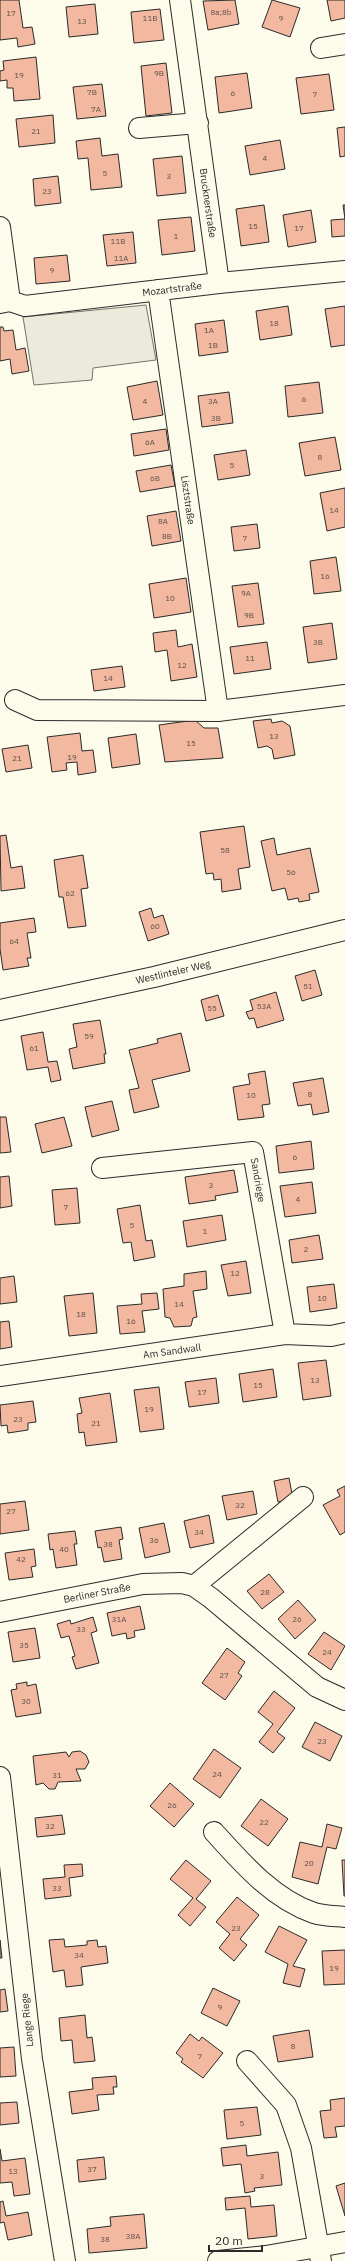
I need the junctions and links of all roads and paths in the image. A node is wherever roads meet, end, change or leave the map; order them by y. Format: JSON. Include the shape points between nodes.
{"nodes":[{"id":1,"x":180,"y":0,"type":"edge"},
{"id":2,"x":345,"y":44,"type":"edge"},
{"id":3,"x":321,"y":48,"type":"dead end"},
{"id":4,"x":198,"y":123,"type":"junction"},
{"id":5,"x":139,"y":128,"type":"dead end"},
{"id":6,"x":0,"y":227,"type":"edge"},
{"id":7,"x":345,"y":271,"type":"edge"},
{"id":8,"x":219,"y":283,"type":"junction"},
{"id":9,"x":158,"y":290,"type":"junction"},
{"id":10,"x":5,"y":302,"type":"edge"},
{"id":11,"x":345,"y":695,"type":"edge"},
{"id":12,"x":15,"y":700,"type":"dead end"},
{"id":13,"x":218,"y":710,"type":"junction"},
{"id":14,"x":345,"y":930,"type":"edge"},
{"id":15,"x":0,"y":1010,"type":"edge"},
{"id":16,"x":102,"y":1168,"type":"dead end"},
{"id":17,"x":285,"y":1334,"type":"junction"},
{"id":18,"x":345,"y":1334,"type":"edge"},
{"id":19,"x":0,"y":1376,"type":"edge"},
{"id":20,"x":303,"y":1497,"type":"dead end"},
{"id":21,"x":194,"y":1586,"type":"junction"},
{"id":22,"x":0,"y":1612,"type":"edge"},
{"id":23,"x":345,"y":1700,"type":"edge"},
{"id":24,"x":0,"y":1777,"type":"edge"},
{"id":25,"x":214,"y":1832,"type":"dead end"},
{"id":26,"x":345,"y":1917,"type":"edge"},
{"id":27,"x":247,"y":2061,"type":"dead end"},
{"id":28,"x":345,"y":2242,"type":"edge"},
{"id":29,"x":320,"y":2254,"type":"edge"},
{"id":30,"x":65,"y":2261,"type":"edge"},
{"id":31,"x":218,"y":2261,"type":"edge"}],
"edges":[{"from":1,"to":4,"type":"street","name":"Brucknerstraße"},
{"from":2,"to":3,"type":"street"},
{"from":4,"to":5,"type":"street"},
{"from":4,"to":8,"type":"street","name":"Brucknerstraße"},
{"from":6,"to":10,"type":"street"},
{"from":7,"to":8,"type":"street","name":"Mozartstraße"},
{"from":8,"to":9,"type":"street","name":"Mozartstraße"},
{"from":9,"to":10,"type":"street","name":"Mozartstraße","via":[[25,306]]},
{"from":9,"to":13,"type":"street","name":"Lisztstraße"},
{"from":11,"to":13,"type":"street"},
{"from":12,"to":13,"type":"street","via":[[37,710]]},
{"from":14,"to":15,"type":"street","name":"Westlinteler Weg","via":[[154,977]]},
{"from":16,"to":17,"type":"street","name":"Sandriege","via":[[253,1152]]},
{"from":17,"to":18,"type":"street","name":"Am Sandwall"},
{"from":17,"to":19,"type":"street","name":"Am Sandwall"},
{"from":20,"to":21,"type":"street"},
{"from":21,"to":22,"type":"street","name":"Berliner Straße","via":[[182,1583],[143,1584]]},
{"from":21,"to":23,"type":"street","via":[[317,1687]]},
{"from":24,"to":30,"type":"street","name":"Lange Riege","via":[[32,2059]]},
{"from":25,"to":26,"type":"street","via":[[242,1862],[283,1898],[315,1913]]},
{"from":27,"to":29,"type":"street","via":[[286,2105],[301,2148]]},
{"from":28,"to":29,"type":"street"},
{"from":29,"to":31,"type":"street"}]}
